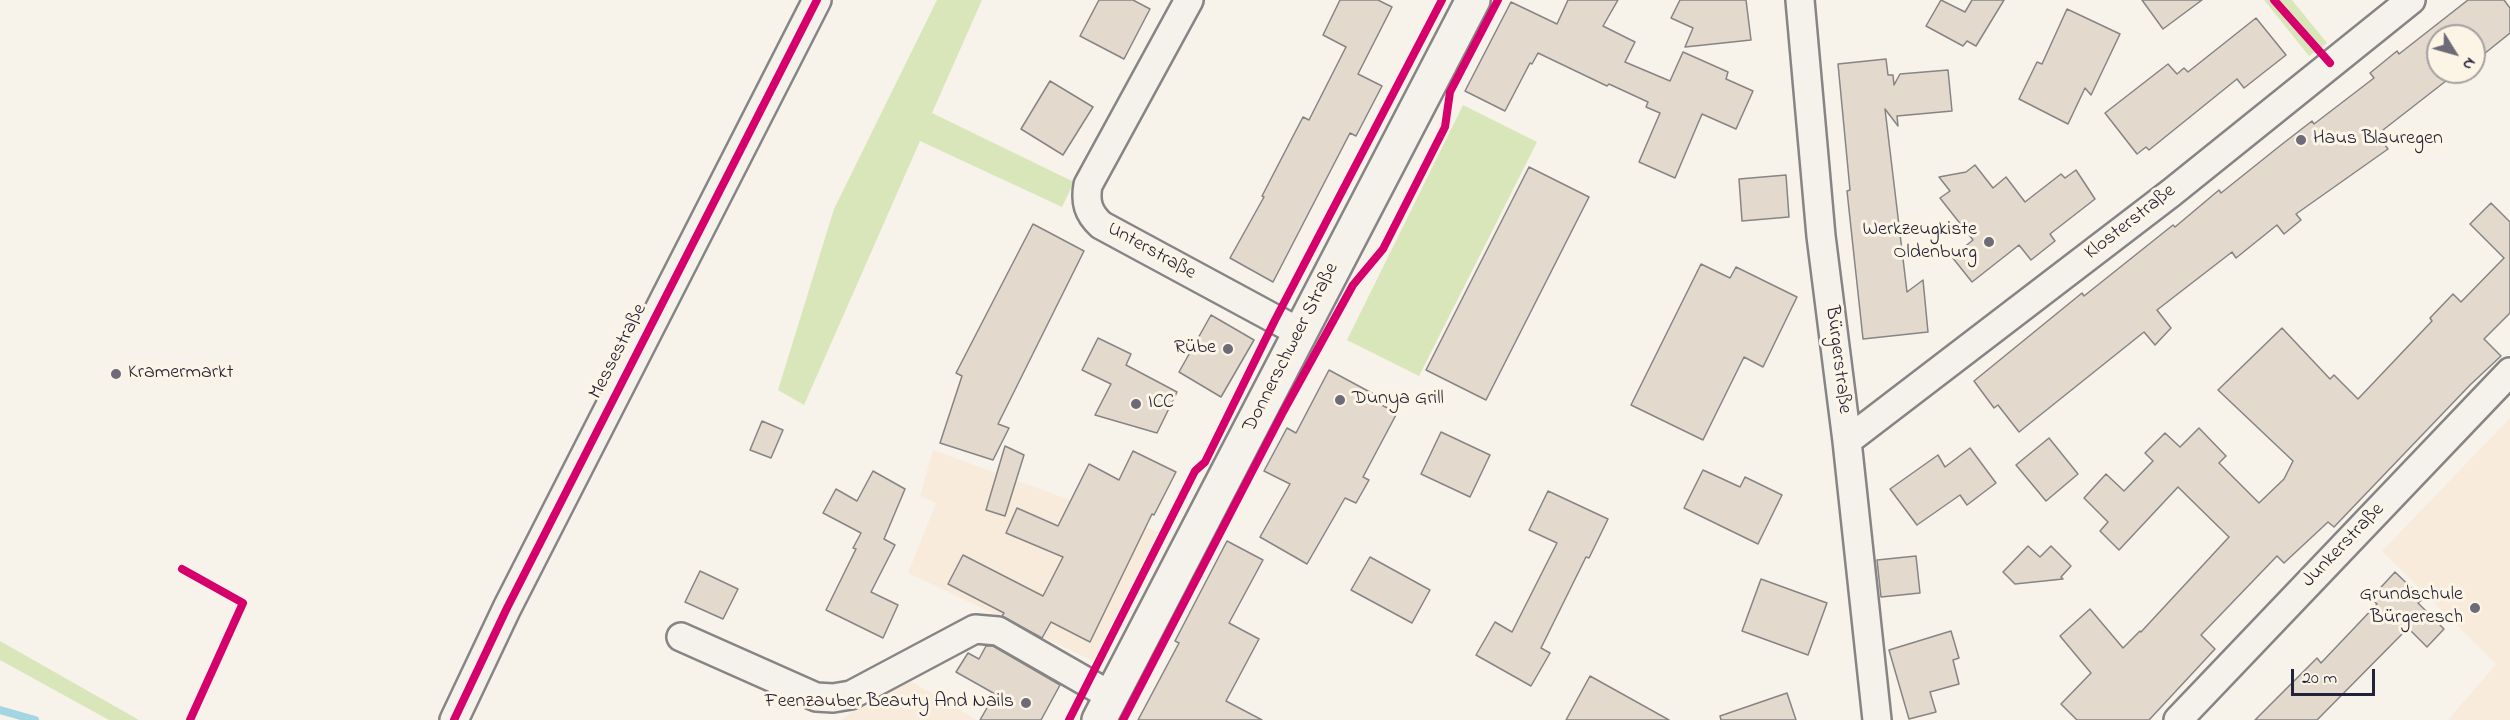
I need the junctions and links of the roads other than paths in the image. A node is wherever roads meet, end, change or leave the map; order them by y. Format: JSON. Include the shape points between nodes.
{"nodes":[{"id":1,"x":817,"y":0,"type":"edge"},
{"id":2,"x":1189,"y":0,"type":"edge"},
{"id":3,"x":1473,"y":0,"type":"edge"},
{"id":4,"x":1800,"y":0,"type":"edge"},
{"id":5,"x":2411,"y":0,"type":"edge"},
{"id":6,"x":1299,"y":332,"type":"junction"},
{"id":7,"x":2510,"y":372,"type":"edge"},
{"id":8,"x":1847,"y":441,"type":"junction"},
{"id":9,"x":681,"y":637,"type":"dead end"},
{"id":10,"x":1106,"y":708,"type":"edge"},
{"id":11,"x":454,"y":720,"type":"edge"},
{"id":12,"x":1877,"y":720,"type":"edge"},
{"id":13,"x":2178,"y":720,"type":"edge"}],
"edges":[{"from":1,"to":11,"type":"street","name":"Messestraße","via":[[512,598]]},
{"from":2,"to":6,"type":"street","name":"Unterstraße","via":[[1089,185],[1088,209],[1101,225]]},
{"from":3,"to":6,"type":"main road","name":"Donnerschweer Straße"},
{"from":4,"to":8,"type":"street","name":"Bürgerstraße","via":[[1821,236]]},
{"from":5,"to":8,"type":"street","name":"Klosterstraße","via":[[2171,193]]},
{"from":6,"to":10,"type":"main road","name":"Donnerschweer Straße"},
{"from":7,"to":13,"type":"street","name":"Junkerstraße"},
{"from":8,"to":12,"type":"street","name":"Bürgerstraße"},
{"from":9,"to":10,"type":"street","name":"Donnerschweer Straße","via":[[816,697],[833,699],[851,695],[975,629],[999,630]]}]}
